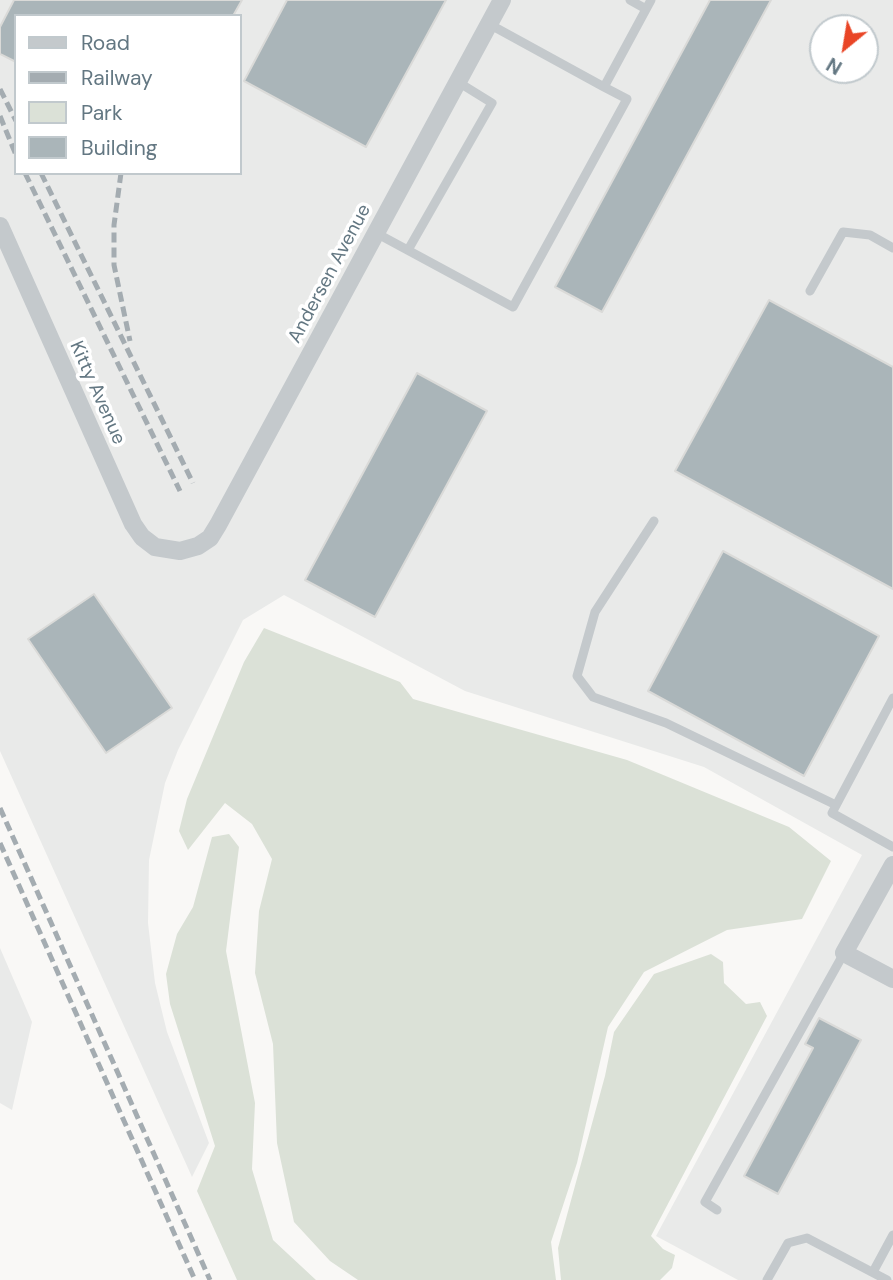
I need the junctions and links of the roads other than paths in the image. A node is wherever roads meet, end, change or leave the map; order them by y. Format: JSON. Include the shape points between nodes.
{"nodes":[{"id":1,"x":502,"y":0,"type":"edge"},
{"id":2,"x":630,"y":0,"type":"edge"},
{"id":3,"x":649,"y":4,"type":"edge"},
{"id":4,"x":489,"y":24,"type":"junction"},
{"id":5,"x":458,"y":82,"type":"junction"},
{"id":6,"x":604,"y":88,"type":"junction"},
{"id":7,"x":0,"y":226,"type":"edge"},
{"id":8,"x":376,"y":233,"type":"junction"},
{"id":9,"x":893,"y":248,"type":"edge"},
{"id":10,"x":5,"y":249,"type":"edge"},
{"id":11,"x":408,"y":250,"type":"junction"},
{"id":12,"x":810,"y":291,"type":"dead end"},
{"id":13,"x":654,"y":521,"type":"dead end"},
{"id":14,"x":180,"y":551,"type":"joint"},
{"id":15,"x":893,"y":698,"type":"edge"},
{"id":16,"x":836,"y":805,"type":"junction"},
{"id":17,"x":893,"y":847,"type":"edge"},
{"id":18,"x":893,"y":865,"type":"edge"},
{"id":19,"x":844,"y":953,"type":"junction"},
{"id":20,"x":893,"y":979,"type":"edge"},
{"id":21,"x":716,"y":1210,"type":"dead end"},
{"id":22,"x":893,"y":1235,"type":"edge"},
{"id":23,"x":873,"y":1272,"type":"junction"},
{"id":24,"x":767,"y":1280,"type":"edge"},
{"id":25,"x":887,"y":1280,"type":"edge"}],
"edges":[{"from":1,"to":4,"type":"street","name":"Andersen Avenue"},
{"from":2,"to":3,"type":"lane"},
{"from":3,"to":6,"type":"lane"},
{"from":4,"to":5,"type":"street","name":"Andersen Avenue"},
{"from":4,"to":6,"type":"lane"},
{"from":5,"to":8,"type":"street","name":"Andersen Avenue"},
{"from":5,"to":11,"type":"lane","via":[[492,103]]},
{"from":6,"to":11,"type":"lane","via":[[626,99],[513,307]]},
{"from":7,"to":10,"type":"street","name":"Kitty Avenue"},
{"from":8,"to":11,"type":"lane"},
{"from":8,"to":14,"type":"street","name":"Andersen Avenue","via":[[214,531],[198,546]]},
{"from":9,"to":12,"type":"lane","via":[[870,235],[843,232]]},
{"from":10,"to":14,"type":"street","name":"Kitty Avenue","via":[[133,524],[155,547]]},
{"from":13,"to":16,"type":"lane","via":[[595,612],[576,676],[593,697],[666,723]]},
{"from":15,"to":16,"type":"lane"},
{"from":16,"to":17,"type":"lane","via":[[832,813]]},
{"from":18,"to":19,"type":"street"},
{"from":19,"to":20,"type":"street"},
{"from":19,"to":21,"type":"lane","via":[[705,1202]]},
{"from":22,"to":23,"type":"lane"},
{"from":23,"to":24,"type":"lane","via":[[807,1238],[788,1243]]},
{"from":23,"to":25,"type":"lane"}]}
